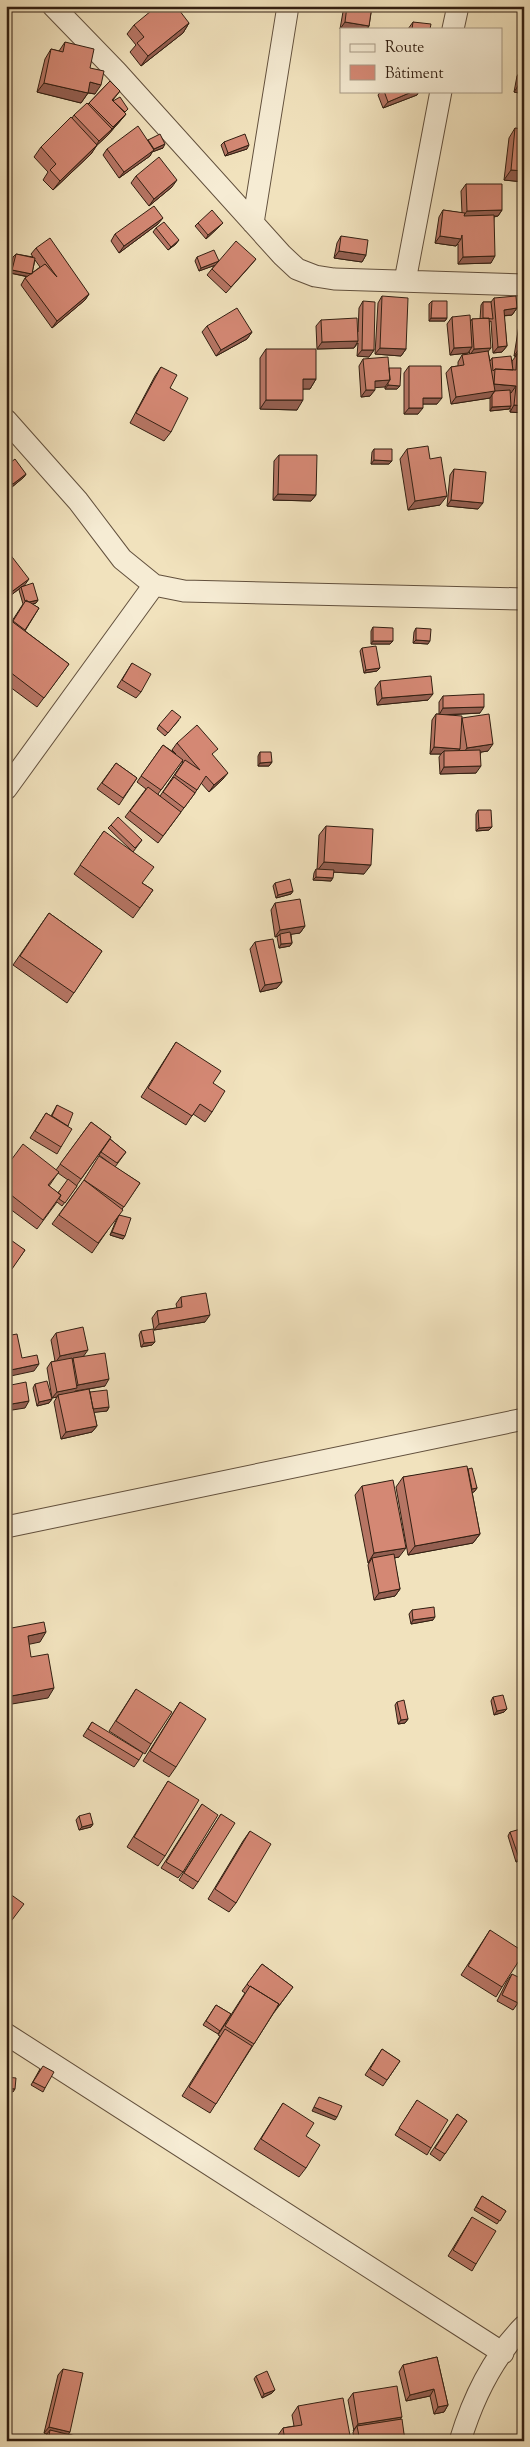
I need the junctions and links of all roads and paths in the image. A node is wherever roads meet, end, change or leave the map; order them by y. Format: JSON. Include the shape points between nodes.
{"nodes":[{"id":1,"x":53,"y":6,"type":"edge"},
{"id":2,"x":458,"y":6,"type":"edge"},
{"id":3,"x":286,"y":7,"type":"edge"},
{"id":4,"x":453,"y":28,"type":"edge"},
{"id":5,"x":441,"y":92,"type":"edge"},
{"id":6,"x":253,"y":223,"type":"junction"},
{"id":7,"x":405,"y":281,"type":"junction"},
{"id":8,"x":524,"y":285,"type":"edge"},
{"id":9,"x":6,"y":420,"type":"edge"},
{"id":10,"x":154,"y":585,"type":"junction"},
{"id":11,"x":524,"y":599,"type":"edge"},
{"id":12,"x":6,"y":789,"type":"edge"},
{"id":13,"x":524,"y":1419,"type":"edge"},
{"id":14,"x":6,"y":1527,"type":"edge"},
{"id":15,"x":6,"y":2034,"type":"edge"},
{"id":16,"x":524,"y":2326,"type":"edge"},
{"id":17,"x":503,"y":2352,"type":"junction"},
{"id":18,"x":460,"y":2441,"type":"edge"}],
"edges":[{"from":1,"to":6,"type":"street"},
{"from":2,"to":4,"type":"street"},
{"from":3,"to":6,"type":"street"},
{"from":5,"to":7,"type":"street"},
{"from":6,"to":7,"type":"street","via":[[297,269],[315,276]]},
{"from":7,"to":8,"type":"street"},
{"from":9,"to":10,"type":"street","via":[[78,501],[122,558]]},
{"from":10,"to":11,"type":"street","via":[[184,591]]},
{"from":10,"to":12,"type":"street"},
{"from":13,"to":14,"type":"street"},
{"from":15,"to":17,"type":"street"},
{"from":16,"to":17,"type":"street"},
{"from":17,"to":18,"type":"street","via":[[487,2373],[471,2406]]}]}
